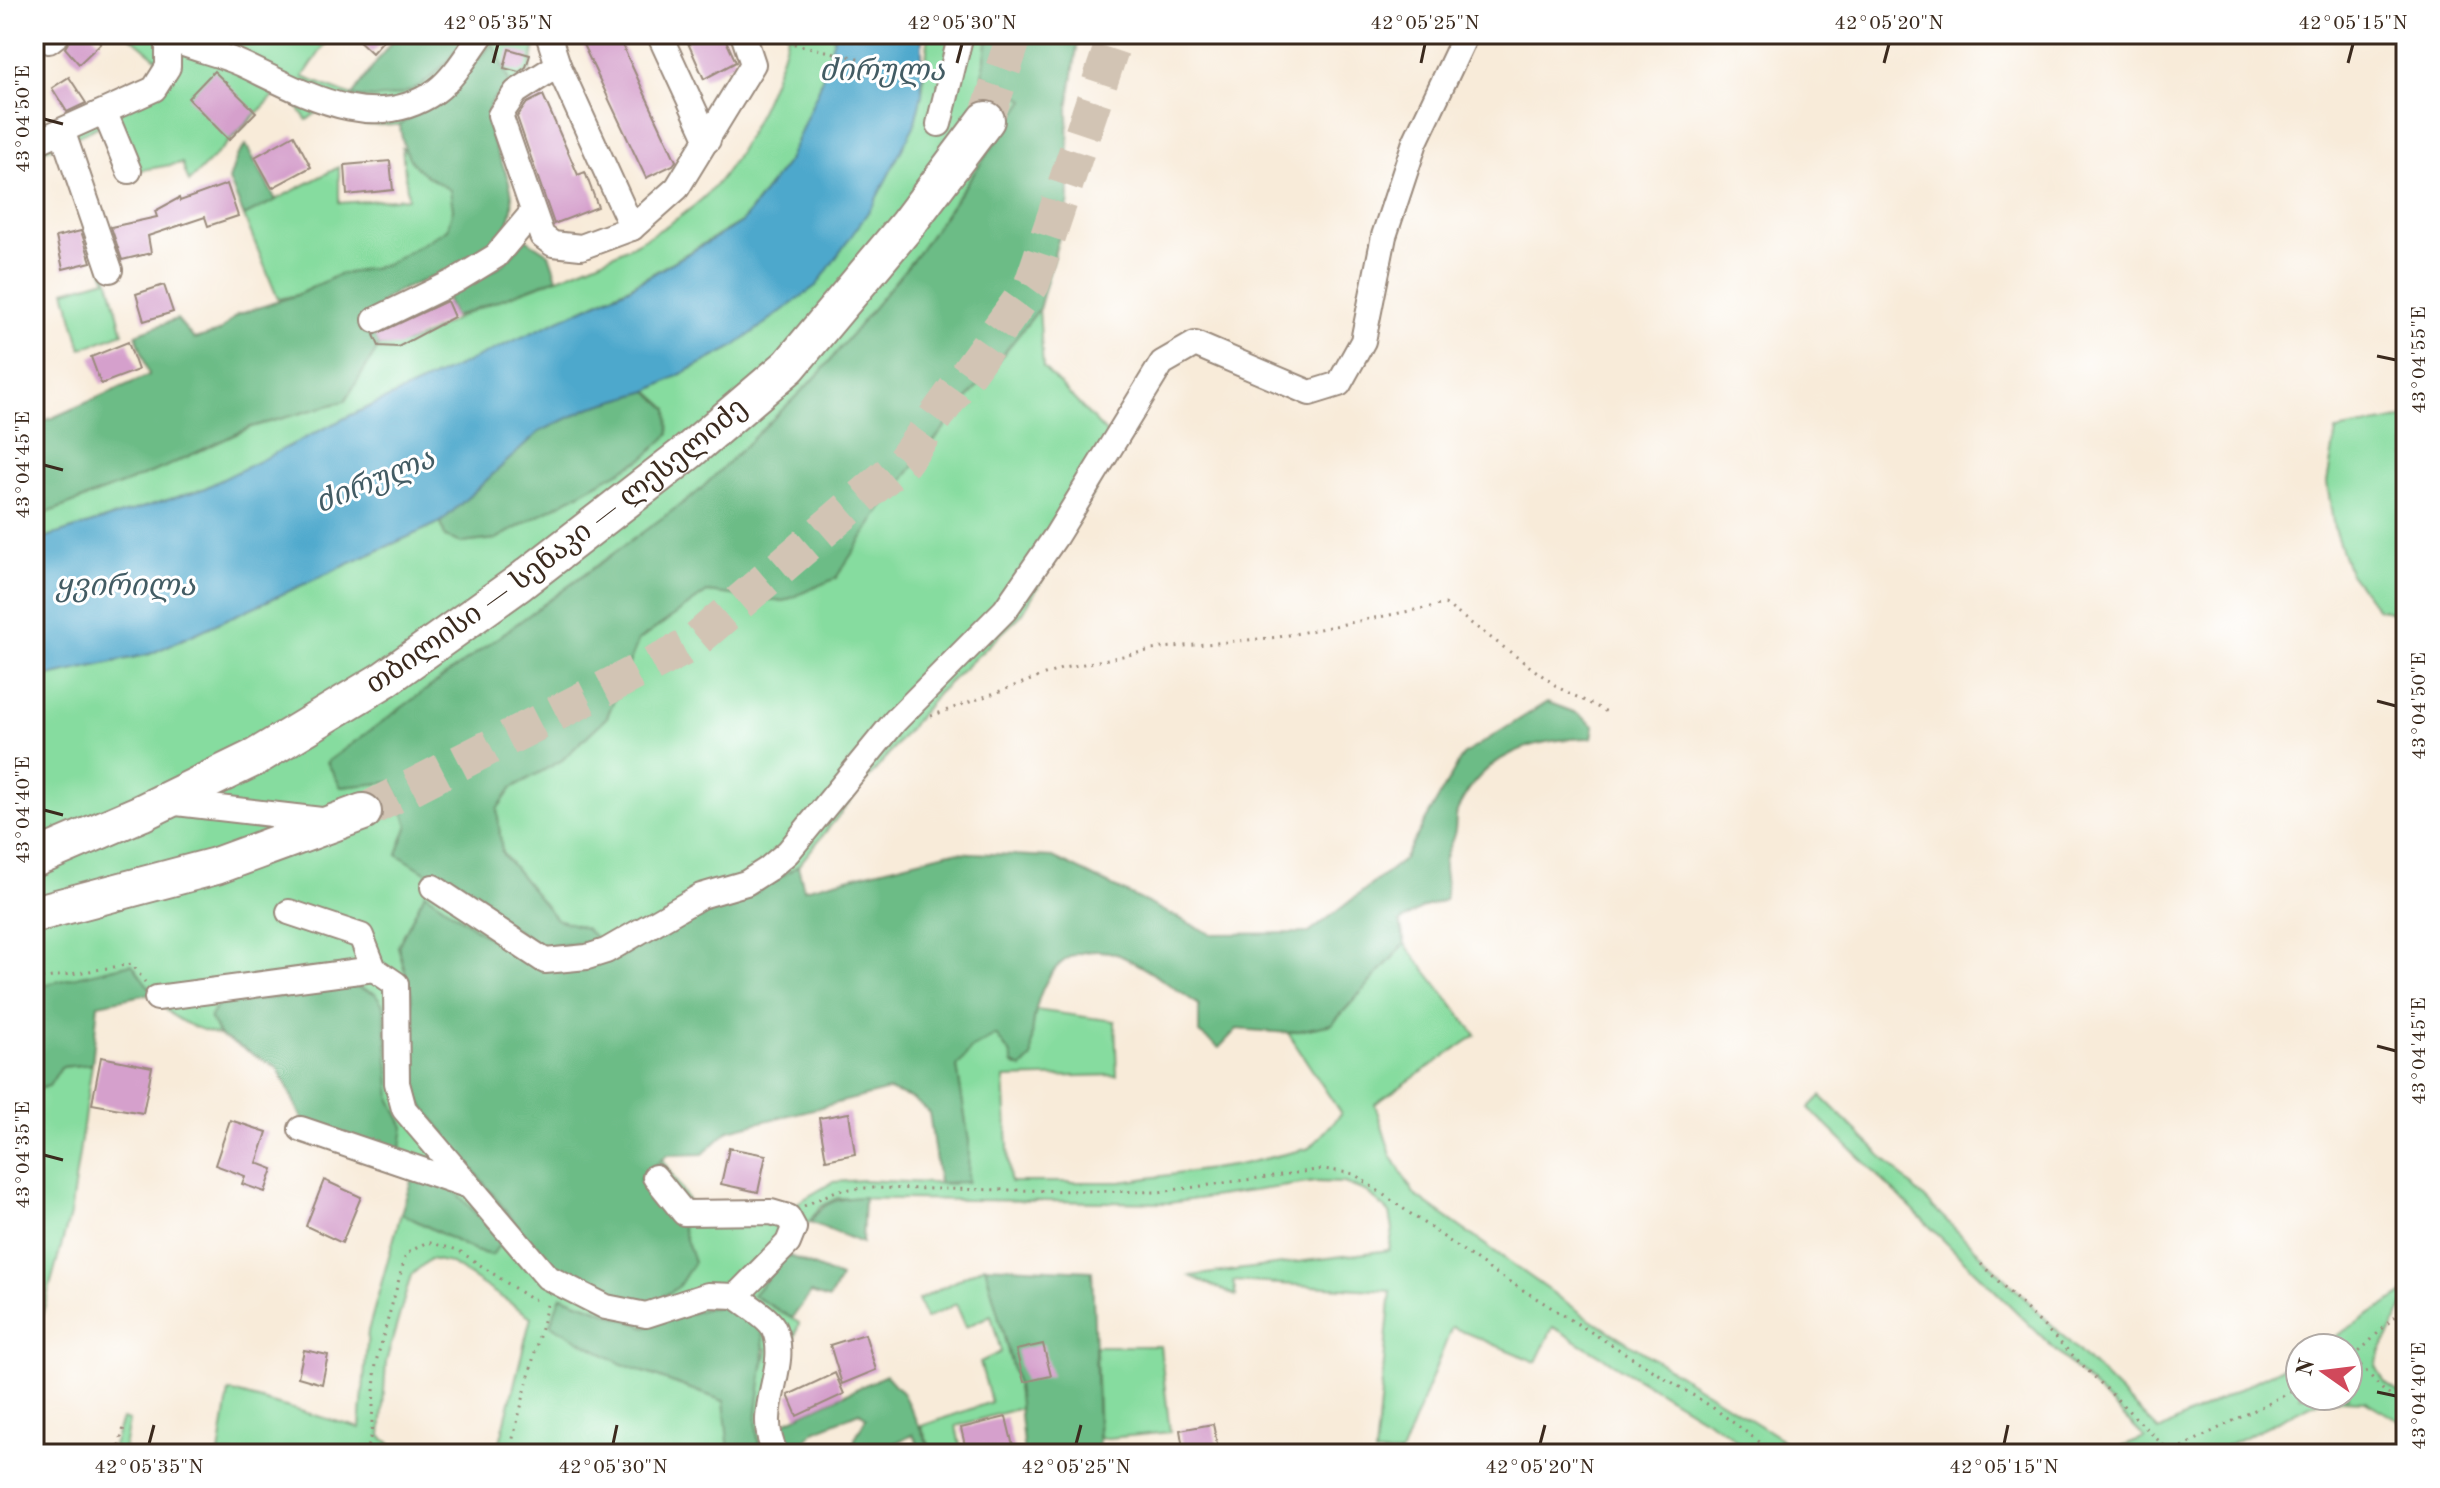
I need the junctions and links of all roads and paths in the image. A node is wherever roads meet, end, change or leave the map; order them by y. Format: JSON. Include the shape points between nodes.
{"nodes":[{"id":1,"x":482,"y":34,"type":"edge"},
{"id":2,"x":548,"y":34,"type":"edge"},
{"id":3,"x":659,"y":34,"type":"edge"},
{"id":4,"x":743,"y":34,"type":"edge"},
{"id":5,"x":961,"y":34,"type":"edge"},
{"id":6,"x":1466,"y":34,"type":"edge"},
{"id":7,"x":165,"y":36,"type":"edge"},
{"id":8,"x":786,"y":42,"type":"dead end"},
{"id":9,"x":222,"y":44,"type":"edge"},
{"id":10,"x":558,"y":65,"type":"junction"},
{"id":11,"x":951,"y":79,"type":"junction"},
{"id":12,"x":105,"y":113,"type":"junction"},
{"id":13,"x":986,"y":120,"type":"tunnel mouth"},
{"id":14,"x":939,"y":124,"type":"dead end"},
{"id":15,"x":63,"y":133,"type":"junction"},
{"id":16,"x":708,"y":140,"type":"junction"},
{"id":17,"x":34,"y":143,"type":"edge"},
{"id":18,"x":129,"y":171,"type":"dead end"},
{"id":19,"x":532,"y":213,"type":"junction"},
{"id":20,"x":632,"y":228,"type":"junction"},
{"id":21,"x":110,"y":270,"type":"dead end"},
{"id":22,"x":375,"y":320,"type":"dead end"},
{"id":23,"x":1611,"y":714,"type":"dead end"},
{"id":24,"x":895,"y":721,"type":"junction"},
{"id":25,"x":166,"y":801,"type":"junction"},
{"id":26,"x":350,"y":817,"type":"joint"},
{"id":27,"x":34,"y":859,"type":"edge"},
{"id":28,"x":433,"y":887,"type":"dead end"},
{"id":29,"x":289,"y":912,"type":"dead end"},
{"id":30,"x":34,"y":914,"type":"edge"},
{"id":31,"x":374,"y":969,"type":"junction"},
{"id":32,"x":34,"y":980,"type":"edge"},
{"id":33,"x":157,"y":998,"type":"joint"},
{"id":34,"x":301,"y":1129,"type":"dead end"},
{"id":35,"x":655,"y":1177,"type":"dead end"},
{"id":36,"x":472,"y":1186,"type":"junction"},
{"id":37,"x":788,"y":1217,"type":"junction"},
{"id":38,"x":1981,"y":1264,"type":"dead end"},
{"id":39,"x":736,"y":1296,"type":"junction"},
{"id":40,"x":2406,"y":1313,"type":"edge"},
{"id":41,"x":2364,"y":1349,"type":"edge"},
{"id":42,"x":2364,"y":1369,"type":"edge"},
{"id":43,"x":2284,"y":1395,"type":"edge"},
{"id":44,"x":2406,"y":1408,"type":"edge"},
{"id":45,"x":124,"y":1427,"type":"dead end"},
{"id":46,"x":2169,"y":1453,"type":"edge"},
{"id":47,"x":117,"y":1454,"type":"edge"},
{"id":48,"x":365,"y":1454,"type":"edge"},
{"id":49,"x":509,"y":1454,"type":"edge"},
{"id":50,"x":776,"y":1454,"type":"edge"},
{"id":51,"x":1776,"y":1454,"type":"edge"}],
"edges":[{"from":1,"to":9,"type":"street","via":[[438,90],[406,107],[369,112],[330,103]]},
{"from":2,"to":10,"type":"street"},
{"from":3,"to":16,"type":"street"},
{"from":4,"to":16,"type":"street","via":[[753,64]]},
{"from":5,"to":11,"type":"street"},
{"from":6,"to":24,"type":"street","via":[[1415,142],[1384,236],[1363,341],[1339,384],[1310,393],[1195,344],[1162,363],[1005,610]]},
{"from":7,"to":9,"type":"street"},
{"from":7,"to":12,"type":"street","via":[[171,49],[163,79],[154,89]]},
{"from":8,"to":11,"type":"path"},
{"from":10,"to":19,"type":"street","via":[[516,92],[500,115]]},
{"from":10,"to":20,"type":"street"},
{"from":11,"to":14,"type":"street"},
{"from":12,"to":15,"type":"street"},
{"from":12,"to":18,"type":"street"},
{"from":13,"to":25,"type":"highway","name":"თბილისი — სენაკი — ლესელიძე","via":[[789,366],[688,452],[385,679],[256,757]]},
{"from":15,"to":17,"type":"street"},
{"from":15,"to":21,"type":"street"},
{"from":16,"to":20,"type":"street","via":[[677,188]]},
{"from":19,"to":20,"type":"street","via":[[542,236],[553,244],[581,247]]},
{"from":19,"to":22,"type":"street","via":[[496,256]]},
{"from":23,"to":24,"type":"path","via":[[1559,688],[1445,604],[1279,637],[1162,648],[1064,668],[936,715]]},
{"from":24,"to":28,"type":"street","via":[[788,852],[768,869],[746,883],[701,896],[606,951],[545,961]]},
{"from":25,"to":26,"type":"street"},
{"from":25,"to":27,"type":"highway","name":"თბილისი — სენაკი — ლესელიძე"},
{"from":26,"to":30,"type":"highway","via":[[216,866]]},
{"from":29,"to":31,"type":"street","via":[[361,936]]},
{"from":31,"to":33,"type":"street"},
{"from":31,"to":36,"type":"street","via":[[396,984],[397,1083],[404,1109]]},
{"from":32,"to":33,"type":"path","via":[[132,964]]},
{"from":34,"to":36,"type":"street"},
{"from":35,"to":37,"type":"street","via":[[684,1213],[771,1212]]},
{"from":36,"to":39,"type":"street","via":[[547,1277],[606,1307],[646,1315],[708,1295]]},
{"from":37,"to":39,"type":"street","via":[[794,1228],[788,1243]]},
{"from":37,"to":51,"type":"path","via":[[838,1190],[1159,1192],[1324,1169],[1354,1174],[1489,1269],[1712,1407]]},
{"from":38,"to":46,"type":"path"},
{"from":39,"to":50,"type":"street","via":[[774,1326],[779,1347],[767,1407],[768,1440]]},
{"from":40,"to":41,"type":"path","via":[[2396,1315]]},
{"from":42,"to":44,"type":"path"},
{"from":43,"to":46,"type":"path"},
{"from":45,"to":47,"type":"path"},
{"from":48,"to":49,"type":"path","via":[[376,1362],[395,1283],[406,1254],[427,1242],[458,1250],[532,1300],[549,1294]]}]}
